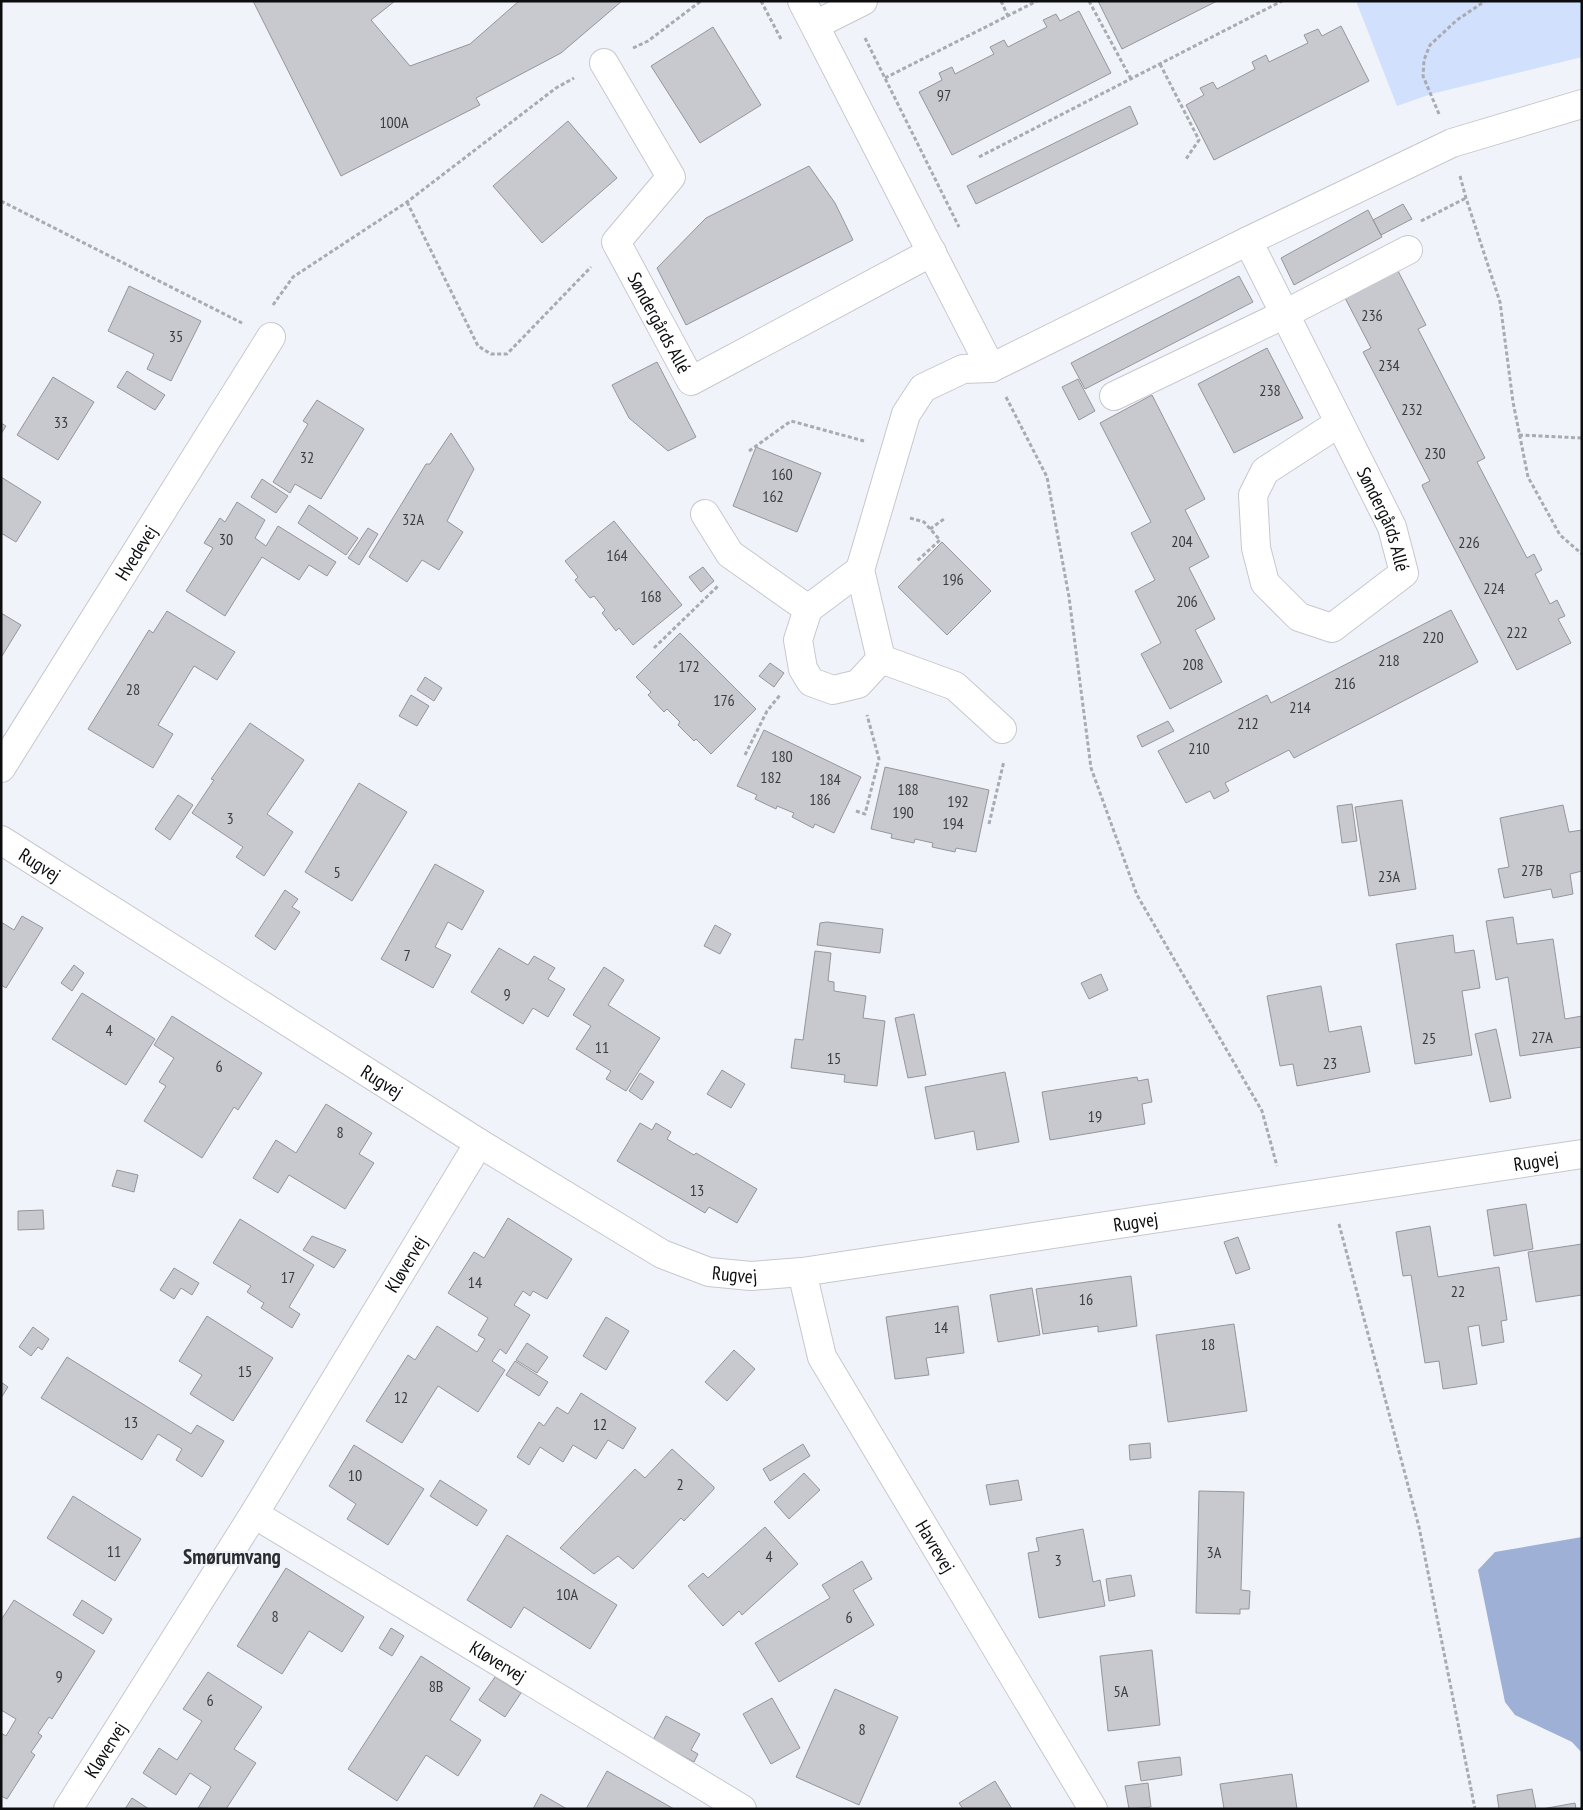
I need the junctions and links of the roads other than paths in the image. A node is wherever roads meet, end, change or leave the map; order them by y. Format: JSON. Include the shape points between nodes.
{"nodes":[{"id":1,"x":802,"y":1,"type":"edge"},
{"id":2,"x":856,"y":5,"type":"edge"},
{"id":3,"x":815,"y":25,"type":"junction"},
{"id":4,"x":604,"y":63,"type":"road end"},
{"id":5,"x":1582,"y":104,"type":"edge"},
{"id":6,"x":1248,"y":241,"type":"junction"},
{"id":7,"x":1408,"y":250,"type":"road end"},
{"id":8,"x":932,"y":252,"type":"junction"},
{"id":9,"x":1285,"y":314,"type":"junction"},
{"id":10,"x":263,"y":334,"type":"road end"},
{"id":11,"x":991,"y":368,"type":"junction"},
{"id":12,"x":1114,"y":396,"type":"dead end"},
{"id":13,"x":1339,"y":423,"type":"junction"},
{"id":14,"x":705,"y":514,"type":"dead end"},
{"id":15,"x":860,"y":570,"type":"junction"},
{"id":16,"x":808,"y":609,"type":"junction"},
{"id":17,"x":881,"y":659,"type":"junction"},
{"id":18,"x":1002,"y":729,"type":"road end"},
{"id":19,"x":1,"y":768,"type":"edge"},
{"id":20,"x":1,"y":840,"type":"edge"},
{"id":21,"x":479,"y":1144,"type":"junction"},
{"id":22,"x":1582,"y":1154,"type":"edge"},
{"id":23,"x":802,"y":1272,"type":"junction"},
{"id":24,"x":254,"y":1514,"type":"junction"},
{"id":25,"x":68,"y":1809,"type":"edge"},
{"id":26,"x":742,"y":1809,"type":"edge"},
{"id":27,"x":1093,"y":1809,"type":"edge"}],
"edges":[{"from":1,"to":3,"type":"street"},
{"from":2,"to":3,"type":"street"},
{"from":3,"to":8,"type":"street"},
{"from":4,"to":8,"type":"street","name":"Søndergårds Allé","via":[[671,177],[616,242],[691,381]]},
{"from":5,"to":6,"type":"street","via":[[1452,143]]},
{"from":6,"to":9,"type":"street","name":"Søndergårds Allé"},
{"from":6,"to":11,"type":"street"},
{"from":7,"to":9,"type":"street"},
{"from":8,"to":11,"type":"street"},
{"from":9,"to":12,"type":"street"},
{"from":9,"to":13,"type":"street","name":"Søndergårds Allé"},
{"from":10,"to":19,"type":"street","name":"Hvedevej"},
{"from":11,"to":15,"type":"street","via":[[964,369],[923,388],[906,414]]},
{"from":13,"to":13,"type":"street","name":"Søndergårds Allé","via":[[1392,528],[1404,573],[1332,628],[1299,617],[1265,583],[1256,548],[1253,495],[1265,471]]},
{"from":14,"to":16,"type":"street","via":[[730,554]]},
{"from":15,"to":16,"type":"street"},
{"from":15,"to":17,"type":"street"},
{"from":16,"to":17,"type":"street","via":[[798,640],[803,669],[811,682],[833,690],[858,684]]},
{"from":17,"to":18,"type":"street","via":[[955,686]]},
{"from":20,"to":21,"type":"street","name":"Rugvej"},
{"from":21,"to":23,"type":"street","name":"Rugvej","via":[[662,1254],[710,1272],[751,1276]]},
{"from":21,"to":24,"type":"street","name":"Kløvervej"},
{"from":22,"to":23,"type":"street","name":"Rugvej"},
{"from":23,"to":27,"type":"street","name":"Havrevej","via":[[822,1356]]},
{"from":24,"to":25,"type":"street","name":"Kløvervej"},
{"from":24,"to":26,"type":"street","name":"Kløvervej"}]}
